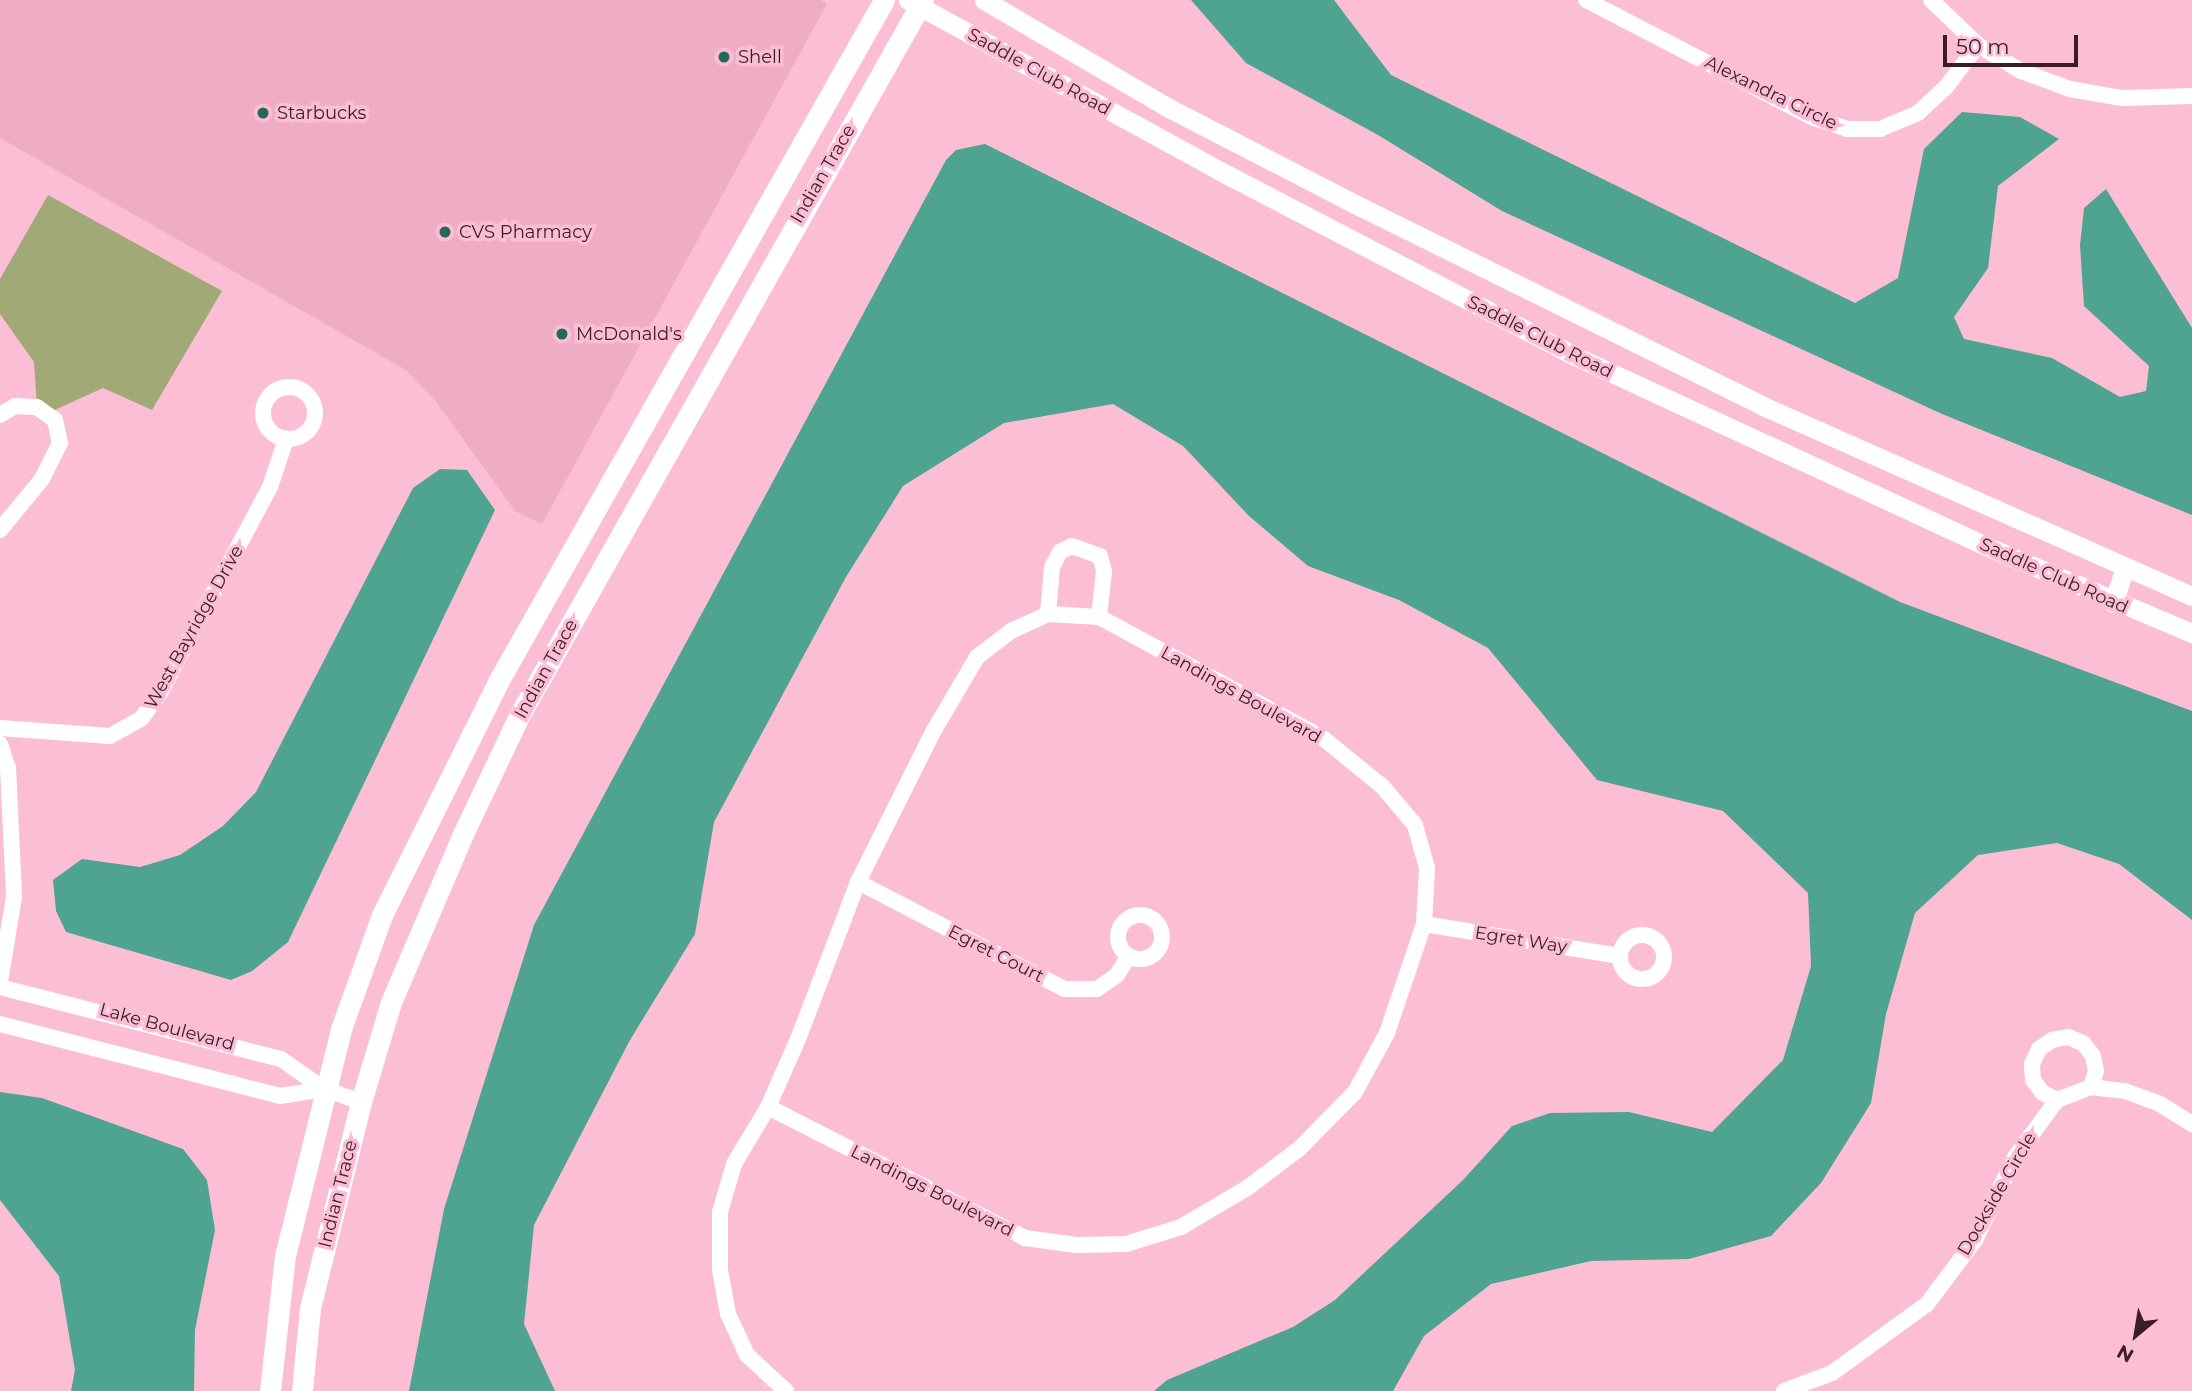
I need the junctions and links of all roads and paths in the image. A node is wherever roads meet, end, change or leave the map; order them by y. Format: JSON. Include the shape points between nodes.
{"nodes":[{"id":1,"x":884,"y":0,"type":"edge"},
{"id":2,"x":984,"y":0,"type":"edge"},
{"id":3,"x":1586,"y":0,"type":"edge"},
{"id":4,"x":1931,"y":0,"type":"edge"},
{"id":5,"x":917,"y":2,"type":"edge"},
{"id":6,"x":1978,"y":45,"type":"junction"},
{"id":7,"x":2192,"y":96,"type":"edge"},
{"id":8,"x":0,"y":415,"type":"edge"},
{"id":9,"x":286,"y":439,"type":"dead end"},
{"id":10,"x":0,"y":530,"type":"edge"},
{"id":11,"x":2125,"y":569,"type":"junction"},
{"id":12,"x":2192,"y":596,"type":"edge"},
{"id":13,"x":2113,"y":603,"type":"junction"},
{"id":14,"x":1048,"y":614,"type":"junction"},
{"id":15,"x":1099,"y":617,"type":"junction"},
{"id":16,"x":2192,"y":633,"type":"edge"},
{"id":17,"x":0,"y":728,"type":"edge"},
{"id":18,"x":0,"y":744,"type":"edge"},
{"id":19,"x":858,"y":882,"type":"junction"},
{"id":20,"x":1424,"y":924,"type":"junction"},
{"id":21,"x":1129,"y":956,"type":"dead end"},
{"id":22,"x":1619,"y":956,"type":"dead end"},
{"id":23,"x":0,"y":982,"type":"edge"},
{"id":24,"x":0,"y":987,"type":"edge"},
{"id":25,"x":0,"y":1024,"type":"edge"},
{"id":26,"x":2091,"y":1087,"type":"junction"},
{"id":27,"x":324,"y":1089,"type":"junction"},
{"id":28,"x":2057,"y":1100,"type":"junction"},
{"id":29,"x":361,"y":1102,"type":"junction"},
{"id":30,"x":768,"y":1107,"type":"junction"},
{"id":31,"x":2192,"y":1124,"type":"edge"},
{"id":32,"x":270,"y":1391,"type":"edge"},
{"id":33,"x":302,"y":1391,"type":"edge"},
{"id":34,"x":786,"y":1391,"type":"edge"},
{"id":35,"x":1784,"y":1391,"type":"edge"}],
"edges":[{"from":1,"to":27,"type":"main road","name":"Indian Trace","via":[[499,680],[441,792],[382,915]]},
{"from":2,"to":11,"type":"street","name":"Saddle Club Road","via":[[1167,107],[1361,207],[1763,406]]},
{"from":3,"to":6,"type":"street","name":"Alexandra Circle","via":[[1814,118],[1847,129],[1880,129],[1918,113],[1947,87]]},
{"from":4,"to":6,"type":"street"},
{"from":5,"to":13,"type":"street","name":"Saddle Club Road","via":[[1220,171],[1576,356]]},
{"from":5,"to":29,"type":"main road","name":"Indian Trace","via":[[519,716],[391,1002]]},
{"from":6,"to":7,"type":"street","via":[[2021,71],[2070,89],[2122,98]]},
{"from":8,"to":10,"type":"street","via":[[15,406],[37,407],[55,420],[60,443],[42,480]]},
{"from":9,"to":17,"type":"street","name":"West Bayridge Drive","via":[[270,487],[161,691],[141,719],[110,736]]},
{"from":11,"to":12,"type":"street","name":"Saddle Club Road"},
{"from":11,"to":13,"type":"street"},
{"from":13,"to":16,"type":"street","name":"Saddle Club Road"},
{"from":14,"to":15,"type":"street","name":"Landings Boulevard"},
{"from":14,"to":15,"type":"street","via":[[1052,567],[1060,552],[1072,545],[1100,556],[1104,571]]},
{"from":14,"to":19,"type":"street","name":"Landings Boulevard","via":[[1011,631],[977,657],[933,732]]},
{"from":15,"to":20,"type":"street","name":"Landings Boulevard","via":[[1323,738],[1383,787],[1415,825],[1427,868]]},
{"from":18,"to":23,"type":"street","via":[[8,768],[14,897]]},
{"from":19,"to":21,"type":"street","name":"Egret Court","via":[[1065,989],[1097,989],[1117,975]]},
{"from":19,"to":30,"type":"street","name":"Landings Boulevard"},
{"from":20,"to":22,"type":"street","name":"Egret Way"},
{"from":20,"to":30,"type":"street","name":"Landings Boulevard","via":[[1387,1032],[1354,1092],[1300,1148],[1247,1188],[1181,1227],[1126,1244],[1077,1245],[1024,1238]]},
{"from":24,"to":27,"type":"street","name":"Lake Boulevard","via":[[281,1059]]},
{"from":25,"to":27,"type":"street","name":"Lake Boulevard","via":[[280,1096]]},
{"from":26,"to":28,"type":"street"},
{"from":26,"to":28,"type":"street","via":[[2096,1071],[2093,1056],[2083,1043],[2068,1037],[2052,1040],[2039,1049],[2032,1064],[2034,1080],[2043,1093]]},
{"from":26,"to":31,"type":"street","via":[[2125,1091],[2160,1104]]},
{"from":27,"to":29,"type":"street","name":"Lake Boulevard"},
{"from":27,"to":32,"type":"main road","name":"Indian Trace","via":[[285,1256]]},
{"from":28,"to":35,"type":"street","name":"Dockside Circle","via":[[2015,1157],[1975,1240],[1927,1304],[1832,1373]]},
{"from":29,"to":33,"type":"main road","name":"Indian Trace","via":[[310,1308]]},
{"from":30,"to":34,"type":"street","name":"Landings Boulevard","via":[[734,1164],[720,1212],[720,1270],[728,1314],[747,1355]]}]}
